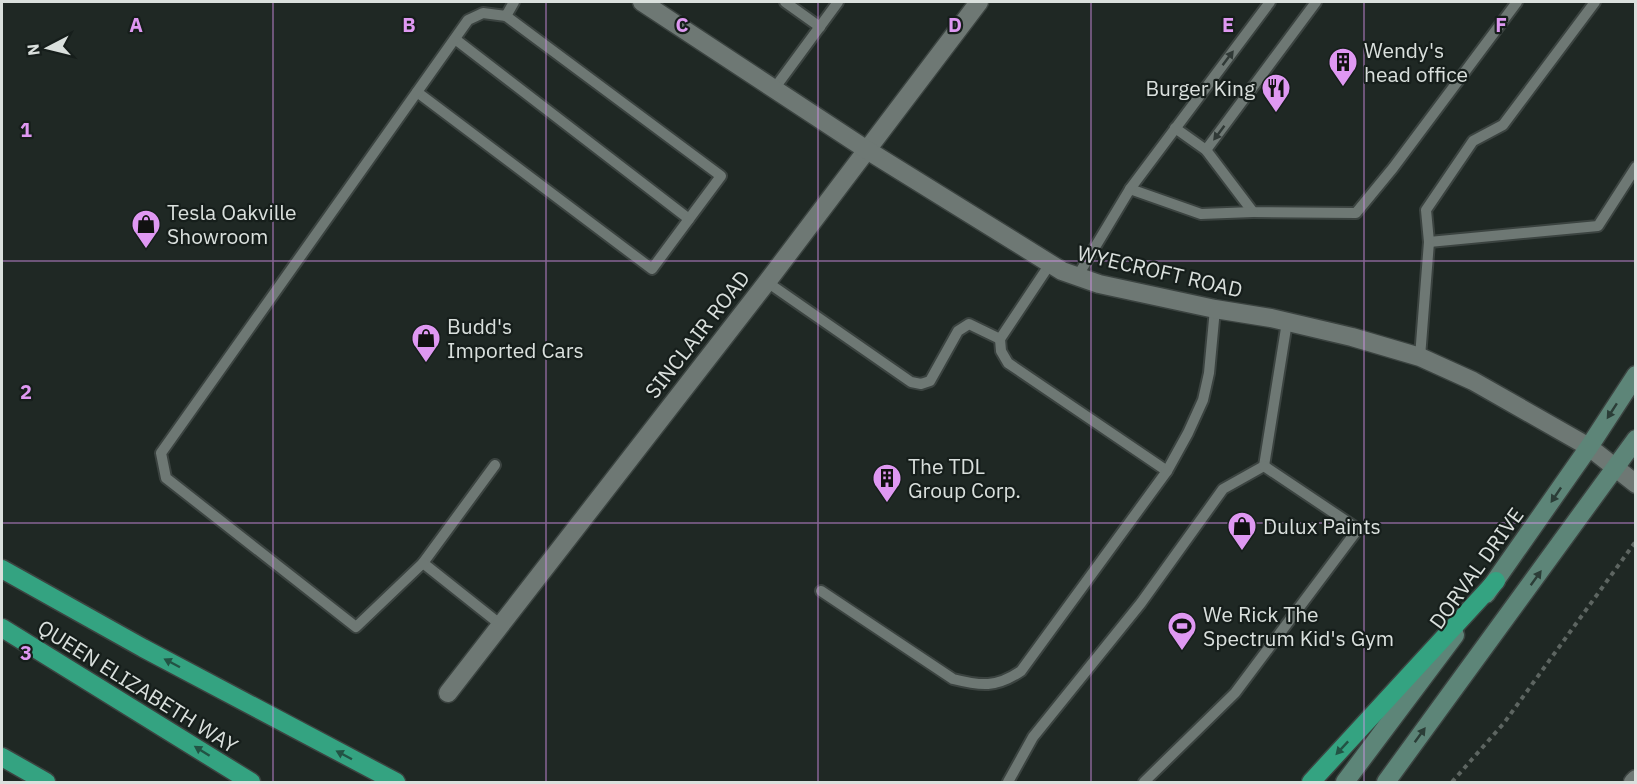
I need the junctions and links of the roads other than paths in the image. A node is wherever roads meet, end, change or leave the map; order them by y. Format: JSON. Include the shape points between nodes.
{"nodes":[{"id":1,"x":514,"y":2,"type":"edge"},
{"id":2,"x":642,"y":2,"type":"edge"},
{"id":3,"x":785,"y":2,"type":"edge"},
{"id":4,"x":838,"y":2,"type":"edge"},
{"id":5,"x":979,"y":2,"type":"edge"},
{"id":6,"x":1270,"y":2,"type":"edge"},
{"id":7,"x":1316,"y":2,"type":"edge"},
{"id":8,"x":1517,"y":2,"type":"edge"},
{"id":9,"x":1596,"y":2,"type":"edge"},
{"id":10,"x":506,"y":16,"type":"junction"},
{"id":11,"x":819,"y":27,"type":"junction"},
{"id":12,"x":455,"y":39,"type":"junction"},
{"id":13,"x":774,"y":89,"type":"junction"},
{"id":14,"x":417,"y":92,"type":"junction"},
{"id":15,"x":1175,"y":128,"type":"junction"},
{"id":16,"x":867,"y":150,"type":"junction"},
{"id":17,"x":1206,"y":150,"type":"junction"},
{"id":18,"x":1635,"y":167,"type":"edge"},
{"id":19,"x":1130,"y":189,"type":"junction"},
{"id":20,"x":1253,"y":212,"type":"junction"},
{"id":21,"x":688,"y":219,"type":"junction"},
{"id":22,"x":1429,"y":242,"type":"junction"},
{"id":23,"x":1050,"y":264,"type":"junction"},
{"id":24,"x":1077,"y":277,"type":"junction"},
{"id":25,"x":767,"y":282,"type":"junction"},
{"id":26,"x":1215,"y":309,"type":"junction"},
{"id":27,"x":1287,"y":322,"type":"junction"},
{"id":28,"x":1000,"y":339,"type":"junction"},
{"id":29,"x":1420,"y":357,"type":"junction"},
{"id":30,"x":1635,"y":375,"type":"edge"},
{"id":31,"x":1635,"y":439,"type":"edge"},
{"id":32,"x":1589,"y":447,"type":"junction"},
{"id":33,"x":495,"y":465,"type":"dead end"},
{"id":34,"x":1264,"y":466,"type":"junction"},
{"id":35,"x":1617,"y":467,"type":"junction"},
{"id":36,"x":1167,"y":471,"type":"junction"},
{"id":37,"x":1635,"y":484,"type":"edge"},
{"id":38,"x":423,"y":563,"type":"junction"},
{"id":39,"x":2,"y":569,"type":"edge"},
{"id":40,"x":1496,"y":581,"type":"junction"},
{"id":41,"x":821,"y":591,"type":"dead end"},
{"id":42,"x":501,"y":625,"type":"junction"},
{"id":43,"x":2,"y":628,"type":"edge"},
{"id":44,"x":448,"y":693,"type":"dead end"},
{"id":45,"x":2,"y":757,"type":"edge"},
{"id":46,"x":46,"y":783,"type":"edge"},
{"id":47,"x":251,"y":783,"type":"edge"},
{"id":48,"x":396,"y":783,"type":"edge"},
{"id":49,"x":1008,"y":783,"type":"edge"},
{"id":50,"x":1144,"y":783,"type":"edge"},
{"id":51,"x":1311,"y":783,"type":"edge"},
{"id":52,"x":1345,"y":783,"type":"edge"},
{"id":53,"x":1386,"y":783,"type":"edge"}],
"edges":[{"from":1,"to":10,"type":"lane"},
{"from":2,"to":13,"type":"street","name":"WYECROFT ROAD"},
{"from":3,"to":11,"type":"lane"},
{"from":4,"to":11,"type":"lane"},
{"from":5,"to":16,"type":"street","name":"SINCLAIR ROAD"},
{"from":15,"to":6,"type":"lane","one_way":true},
{"from":7,"to":17,"type":"lane","one_way":true},
{"from":8,"to":20,"type":"lane","via":[[1356,213]]},
{"from":9,"to":22,"type":"lane","via":[[1503,125],[1473,141],[1426,210]]},
{"from":10,"to":12,"type":"lane","via":[[483,13],[468,20]]},
{"from":10,"to":21,"type":"lane","via":[[721,176]]},
{"from":11,"to":13,"type":"lane"},
{"from":12,"to":14,"type":"lane"},
{"from":12,"to":21,"type":"lane"},
{"from":13,"to":16,"type":"street","name":"WYECROFT ROAD"},
{"from":14,"to":21,"type":"lane","via":[[652,269]]},
{"from":14,"to":38,"type":"lane","via":[[161,453],[166,478],[356,627]]},
{"from":15,"to":17,"type":"lane"},
{"from":15,"to":19,"type":"lane"},
{"from":16,"to":23,"type":"street","name":"WYECROFT ROAD"},
{"from":16,"to":25,"type":"street","name":"SINCLAIR ROAD"},
{"from":17,"to":20,"type":"lane"},
{"from":18,"to":22,"type":"lane","via":[[1598,226]]},
{"from":19,"to":20,"type":"lane","via":[[1201,214]]},
{"from":19,"to":24,"type":"lane"},
{"from":22,"to":29,"type":"lane"},
{"from":23,"to":24,"type":"street","name":"WYECROFT ROAD"},
{"from":23,"to":28,"type":"lane"},
{"from":24,"to":26,"type":"street","name":"WYECROFT ROAD"},
{"from":25,"to":28,"type":"lane","via":[[911,382],[930,381],[958,331],[969,324]]},
{"from":25,"to":42,"type":"street","name":"SINCLAIR ROAD"},
{"from":26,"to":27,"type":"street","name":"WYECROFT ROAD"},
{"from":26,"to":36,"type":"lane","via":[[1203,400]]},
{"from":27,"to":29,"type":"street","name":"WYECROFT ROAD"},
{"from":27,"to":34,"type":"lane"},
{"from":28,"to":36,"type":"lane","via":[[1008,363]]},
{"from":29,"to":32,"type":"street","name":"WYECROFT ROAD","via":[[1473,381]]},
{"from":30,"to":32,"type":"main road","name":"DORVAL DRIVE","one_way":true},
{"from":31,"to":35,"type":"main road"},
{"from":32,"to":35,"type":"street","name":"WYECROFT ROAD"},
{"from":32,"to":40,"type":"main road","name":"DORVAL DRIVE","one_way":true},
{"from":33,"to":38,"type":"lane"},
{"from":34,"to":49,"type":"lane","via":[[1222,489],[1141,603],[1033,737]]},
{"from":34,"to":50,"type":"lane","via":[[1358,530],[1235,693]]},
{"from":35,"to":37,"type":"street","name":"WYECROFT ROAD"},
{"from":53,"to":35,"type":"main road","one_way":true},
{"from":36,"to":41,"type":"lane","via":[[1021,671],[1005,682],[978,685],[953,679]]},
{"from":38,"to":42,"type":"lane"},
{"from":48,"to":39,"type":"highway","one_way":true},
{"from":40,"to":51,"type":"highway","one_way":true},
{"from":40,"to":52,"type":"main road","name":"DORVAL DRIVE"},
{"from":42,"to":44,"type":"street","name":"SINCLAIR ROAD"},
{"from":47,"to":43,"type":"highway","name":"QUEEN ELIZABETH WAY","one_way":true},
{"from":45,"to":46,"type":"highway"}]}
